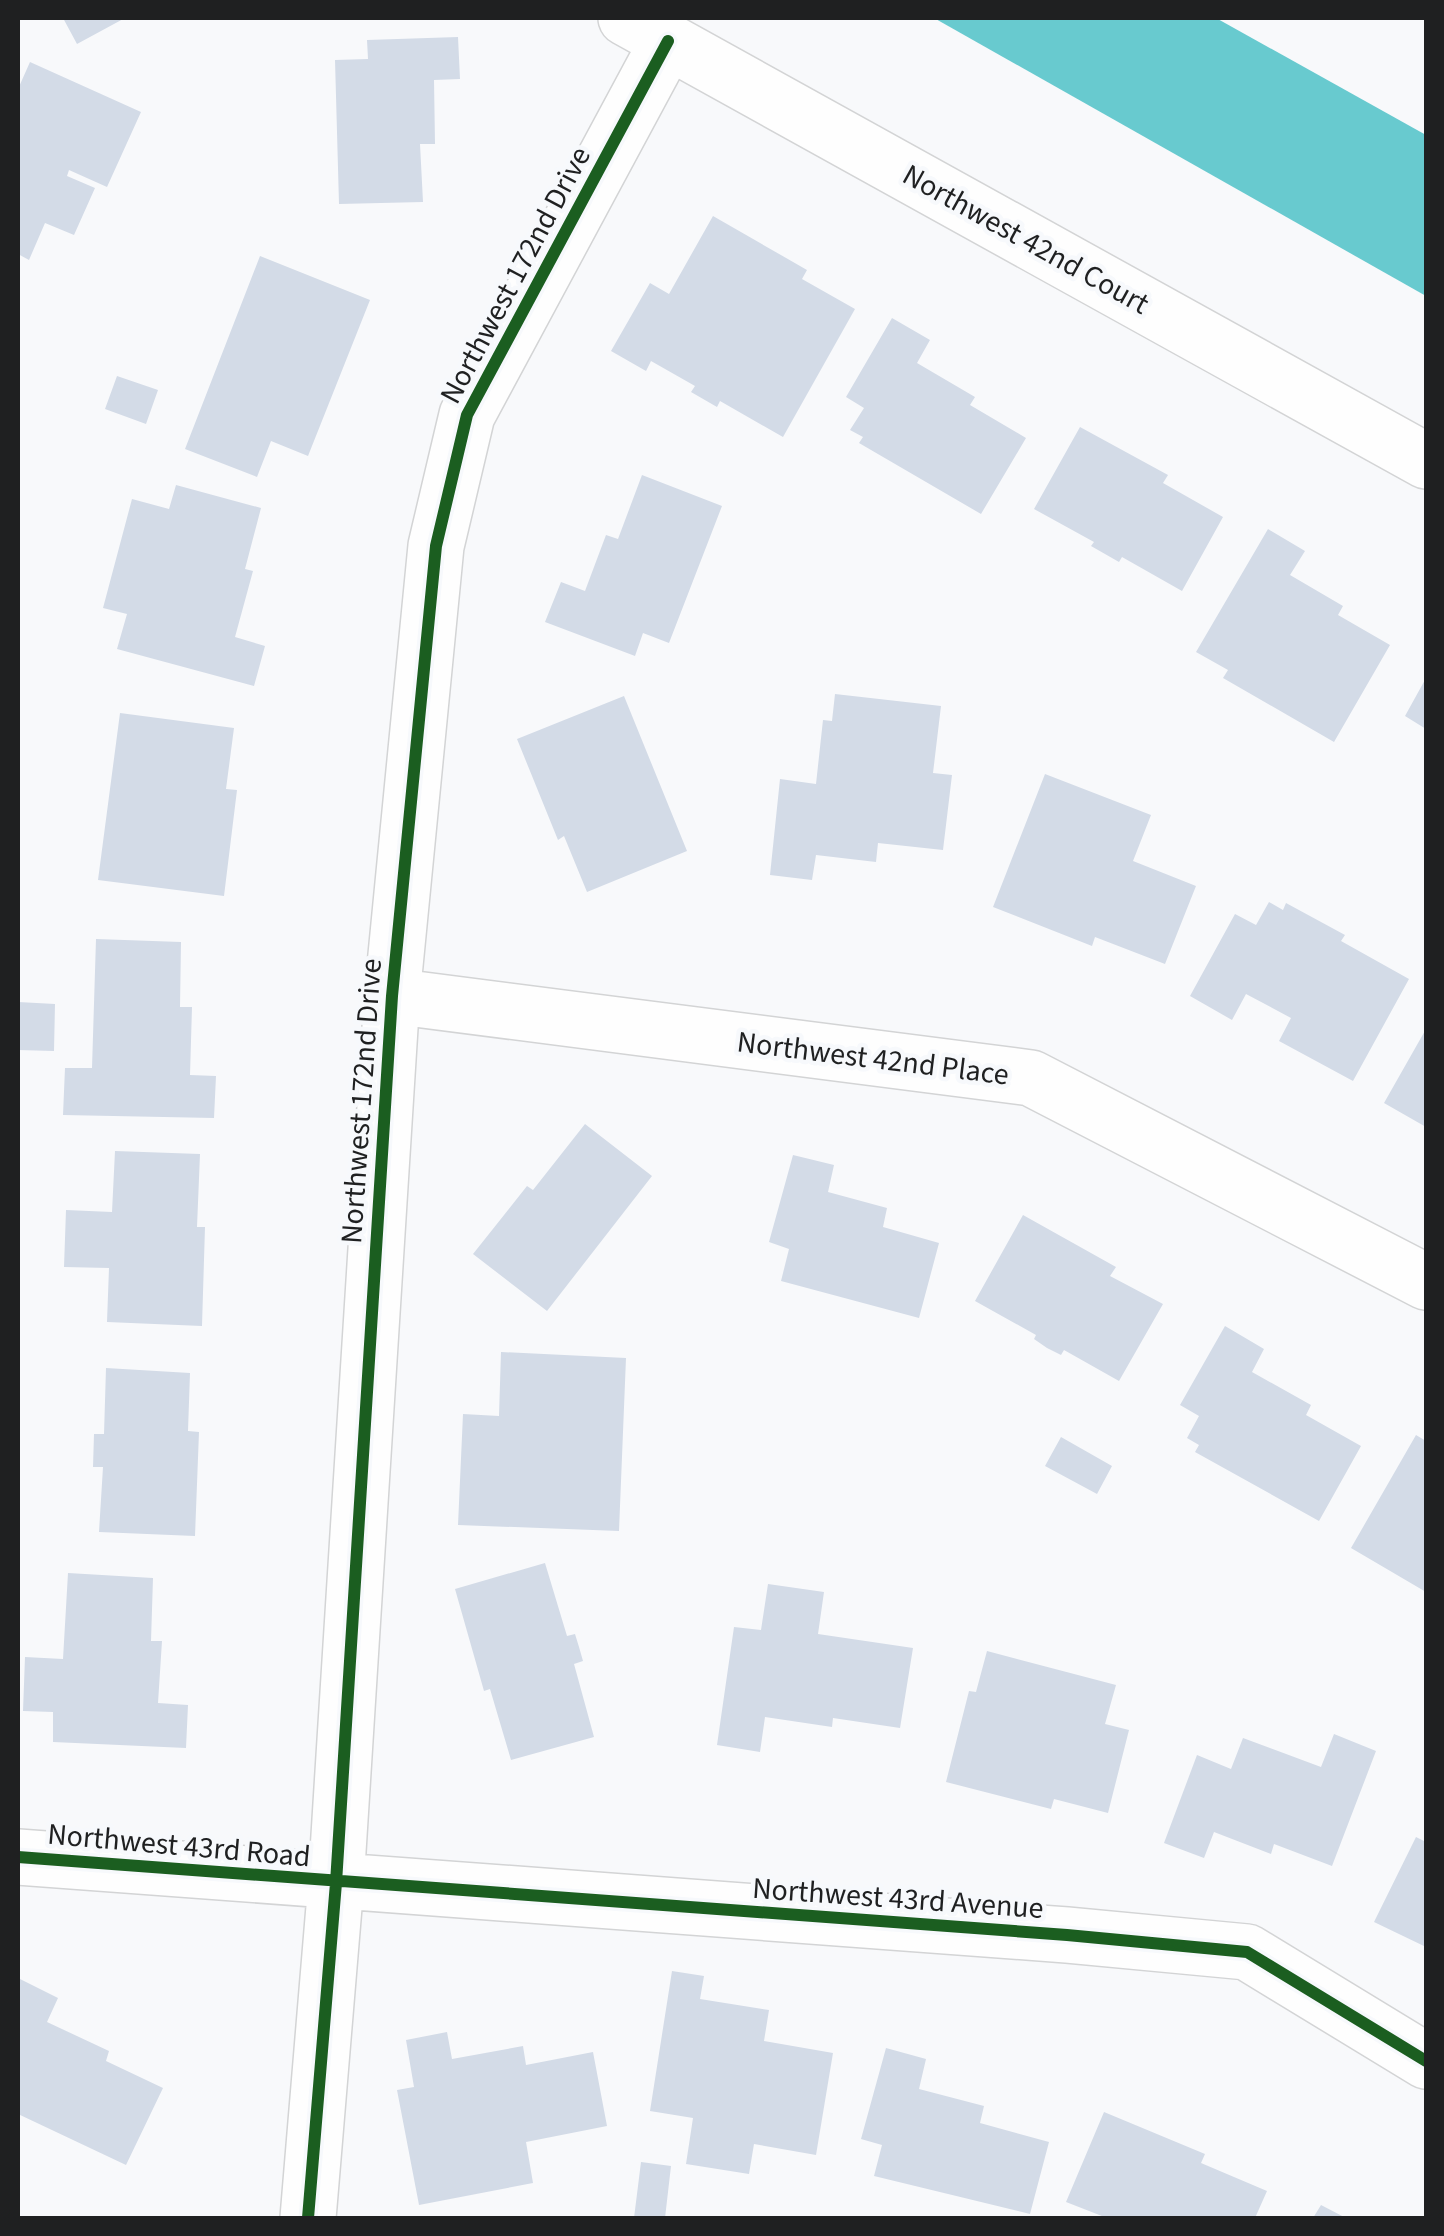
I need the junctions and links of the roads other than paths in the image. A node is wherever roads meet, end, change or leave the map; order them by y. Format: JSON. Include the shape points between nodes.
{"nodes":[{"id":1,"x":647,"y":29,"type":"edge"},
{"id":2,"x":1426,"y":461,"type":"edge"},
{"id":3,"x":392,"y":996,"type":"junction"},
{"id":4,"x":1426,"y":1282,"type":"edge"},
{"id":5,"x":18,"y":1857,"type":"edge"},
{"id":6,"x":336,"y":1883,"type":"junction"},
{"id":7,"x":1426,"y":2061,"type":"edge"},
{"id":8,"x":308,"y":2218,"type":"edge"}],
"edges":[{"from":1,"to":2,"type":"street","name":"Northwest 42nd Court"},
{"from":1,"to":3,"type":"street","name":"Northwest 172nd Drive","via":[[467,415],[436,546]]},
{"from":3,"to":4,"type":"street","name":"Northwest 42nd Place","via":[[1031,1078]]},
{"from":3,"to":6,"type":"street","name":"Northwest 172nd Drive"},
{"from":5,"to":6,"type":"street","name":"Northwest 43rd Road"},
{"from":6,"to":7,"type":"street","name":"Northwest 43rd Avenue","via":[[1246,1952]]},
{"from":6,"to":8,"type":"street","name":"Northwest 172nd Drive"}]}
